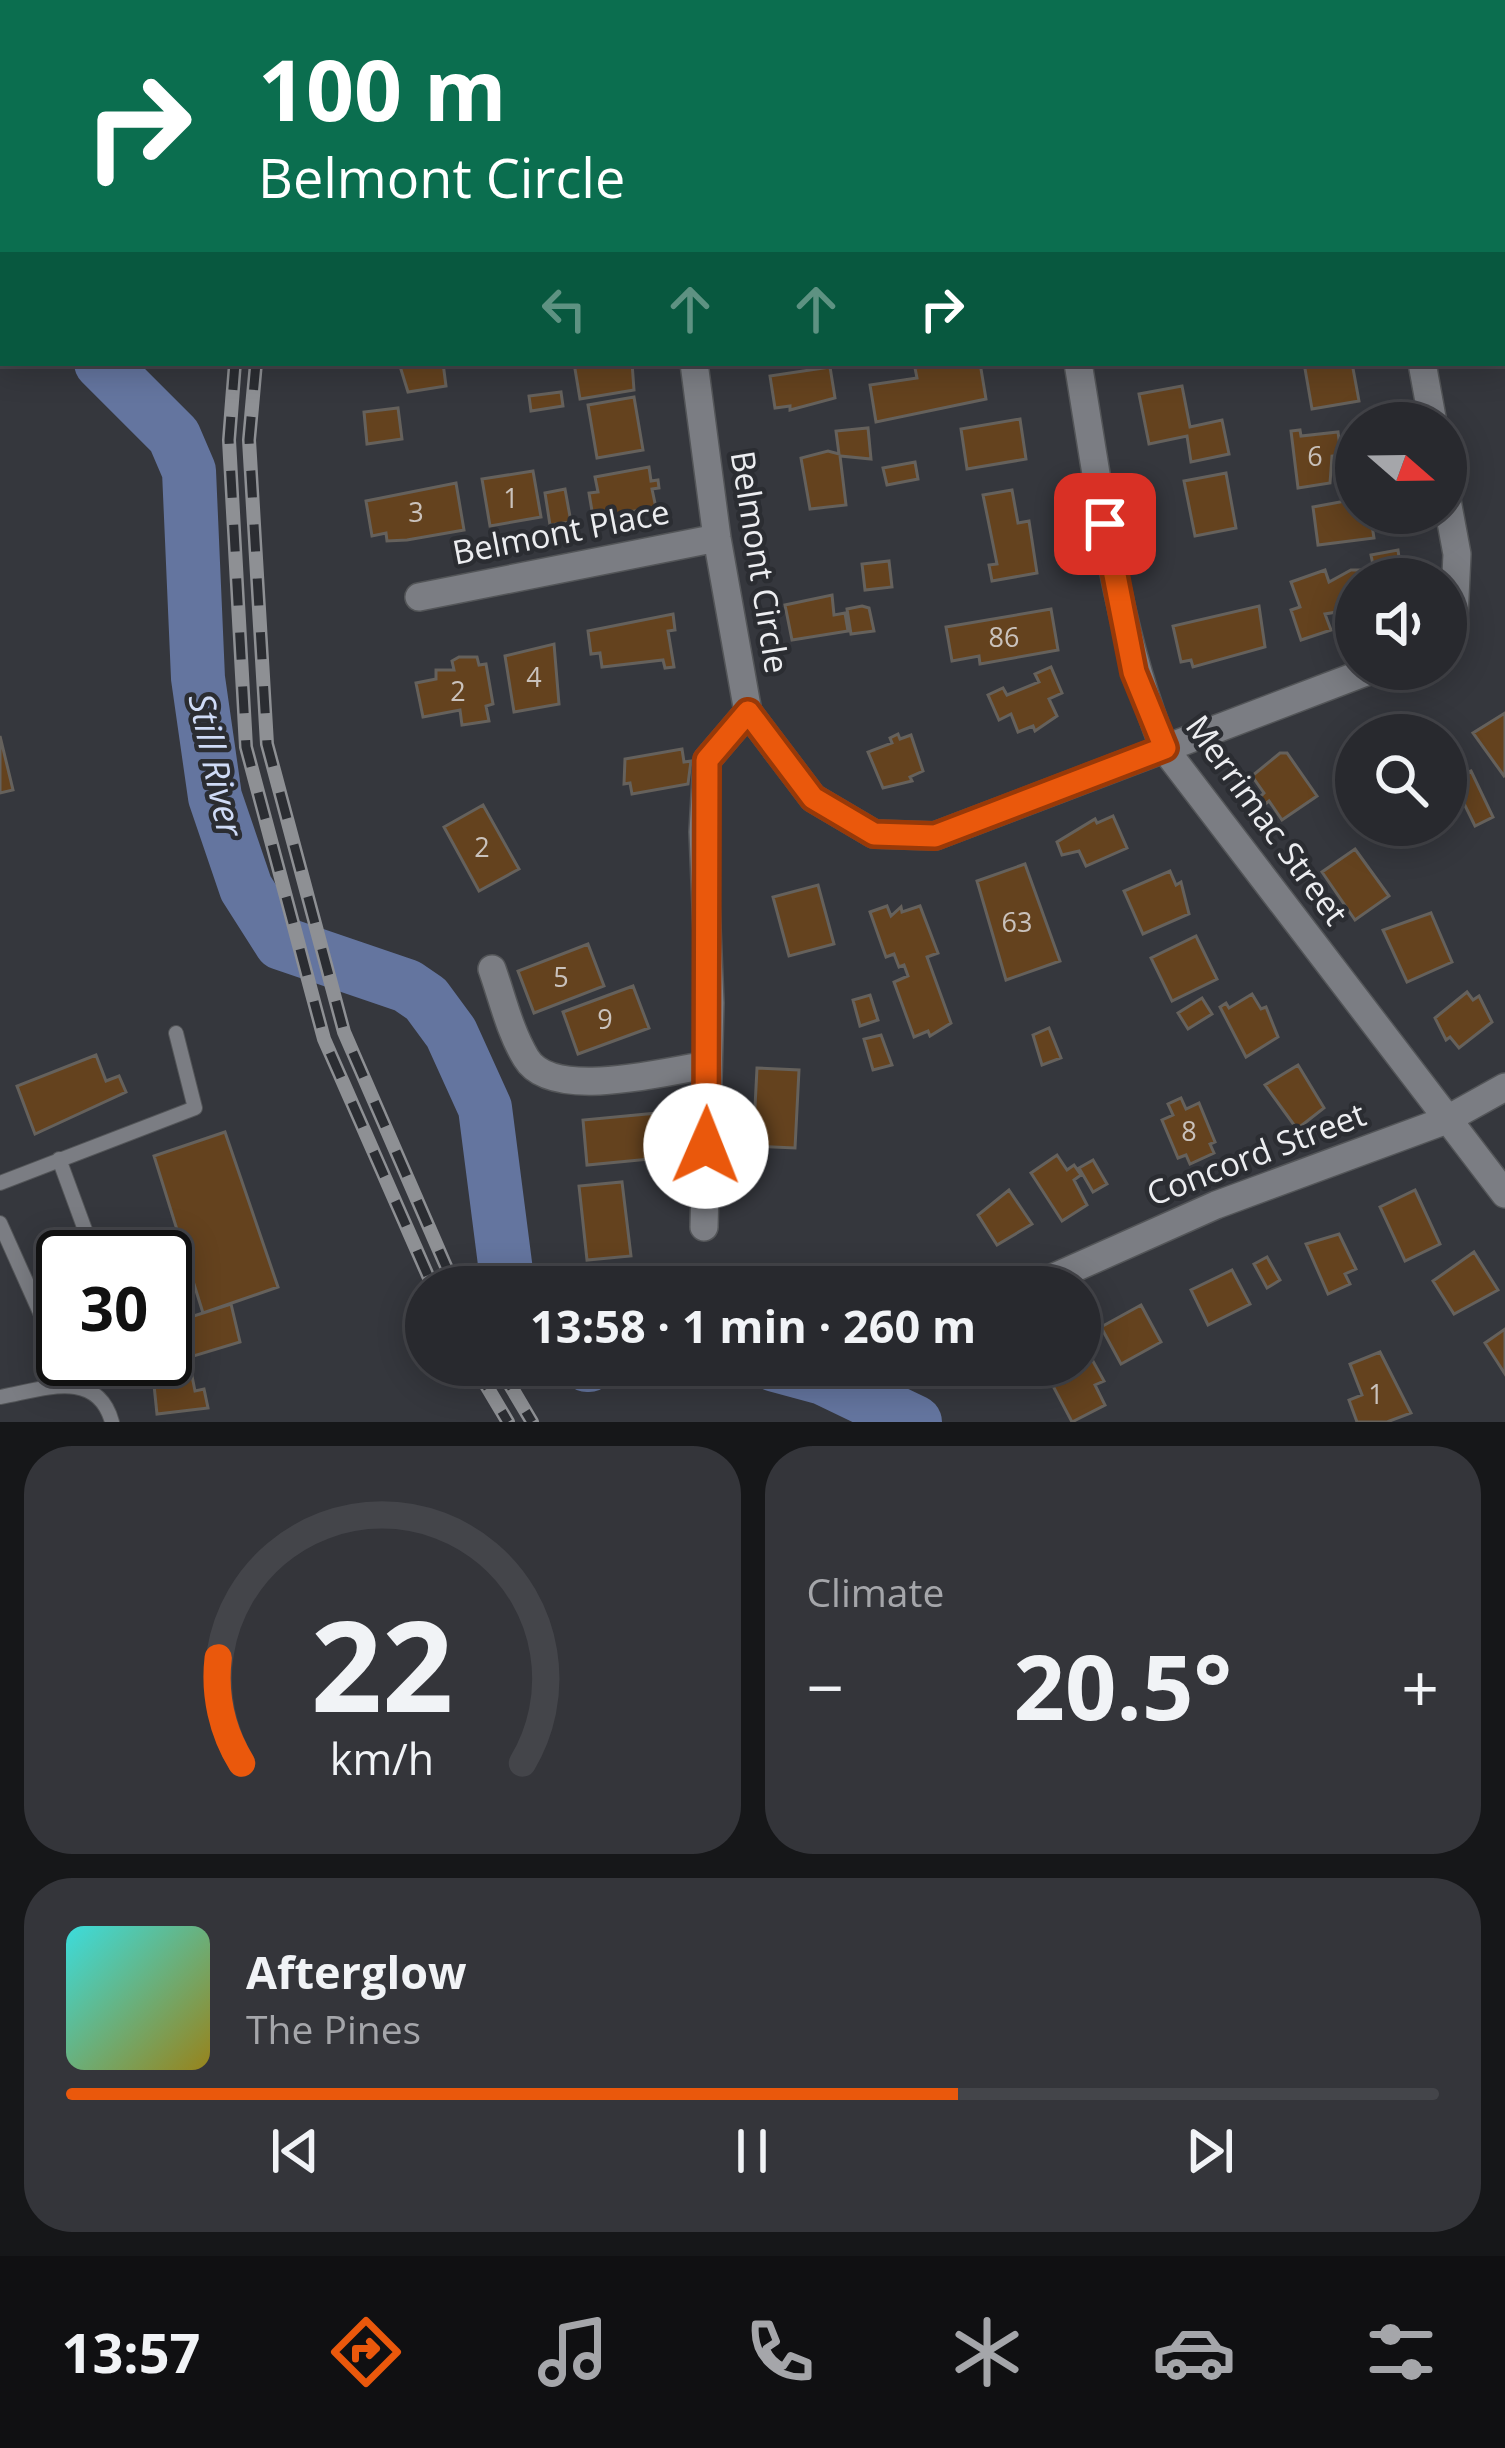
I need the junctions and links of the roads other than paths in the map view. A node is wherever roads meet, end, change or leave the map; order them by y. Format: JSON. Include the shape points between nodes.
{"nodes":[{"id":1,"x":694,"y":366,"type":"edge"},
{"id":2,"x":1078,"y":366,"type":"edge"},
{"id":3,"x":1423,"y":366,"type":"edge"},
{"id":4,"x":1429,"y":402,"type":"edge"},
{"id":5,"x":717,"y":538,"type":"junction"},
{"id":6,"x":419,"y":597,"type":"dead end"},
{"id":7,"x":1335,"y":684,"type":"edge"},
{"id":8,"x":748,"y":712,"type":"junction"},
{"id":9,"x":1165,"y":748,"type":"junction"},
{"id":10,"x":492,"y":969,"type":"dead end"},
{"id":11,"x":176,"y":1033,"type":"dead end"},
{"id":12,"x":708,"y":1065,"type":"junction"},
{"id":13,"x":1505,"y":1087,"type":"edge"},
{"id":14,"x":1444,"y":1120,"type":"junction"},
{"id":15,"x":59,"y":1159,"type":"junction"},
{"id":16,"x":0,"y":1183,"type":"edge"},
{"id":17,"x":1505,"y":1194,"type":"edge"},
{"id":18,"x":0,"y":1223,"type":"edge"},
{"id":19,"x":704,"y":1227,"type":"dead end"},
{"id":20,"x":85,"y":1230,"type":"edge"},
{"id":21,"x":1079,"y":1266,"type":"edge"},
{"id":22,"x":36,"y":1304,"type":"edge"},
{"id":23,"x":0,"y":1397,"type":"edge"},
{"id":24,"x":112,"y":1422,"type":"edge"}],
"edges":[{"from":1,"to":5,"type":"street","name":"Belmont Circle"},
{"from":2,"to":9,"type":"street","name":"Merrimac Street","via":[[1118,605]]},
{"from":3,"to":4,"type":"street"},
{"from":5,"to":6,"type":"street","name":"Belmont Place"},
{"from":5,"to":8,"type":"street","name":"Belmont Circle"},
{"from":7,"to":9,"type":"street","name":"Belmont Circle"},
{"from":8,"to":9,"type":"street","name":"Belmont Circle","via":[[813,798],[874,834],[935,836]]},
{"from":8,"to":12,"type":"street","via":[[707,760]]},
{"from":9,"to":14,"type":"street","name":"Merrimac Street"},
{"from":10,"to":12,"type":"street","via":[[527,1062],[553,1078],[578,1083]]},
{"from":11,"to":15,"type":"lane","via":[[195,1108]]},
{"from":12,"to":19,"type":"street"},
{"from":13,"to":14,"type":"street","name":"Concord Street"},
{"from":14,"to":17,"type":"street","name":"Merrimac Street"},
{"from":14,"to":21,"type":"street","name":"Concord Street"},
{"from":15,"to":16,"type":"lane"},
{"from":15,"to":20,"type":"lane"},
{"from":18,"to":22,"type":"lane"},
{"from":23,"to":24,"type":"lane","via":[[75,1385],[100,1398]]}]}
